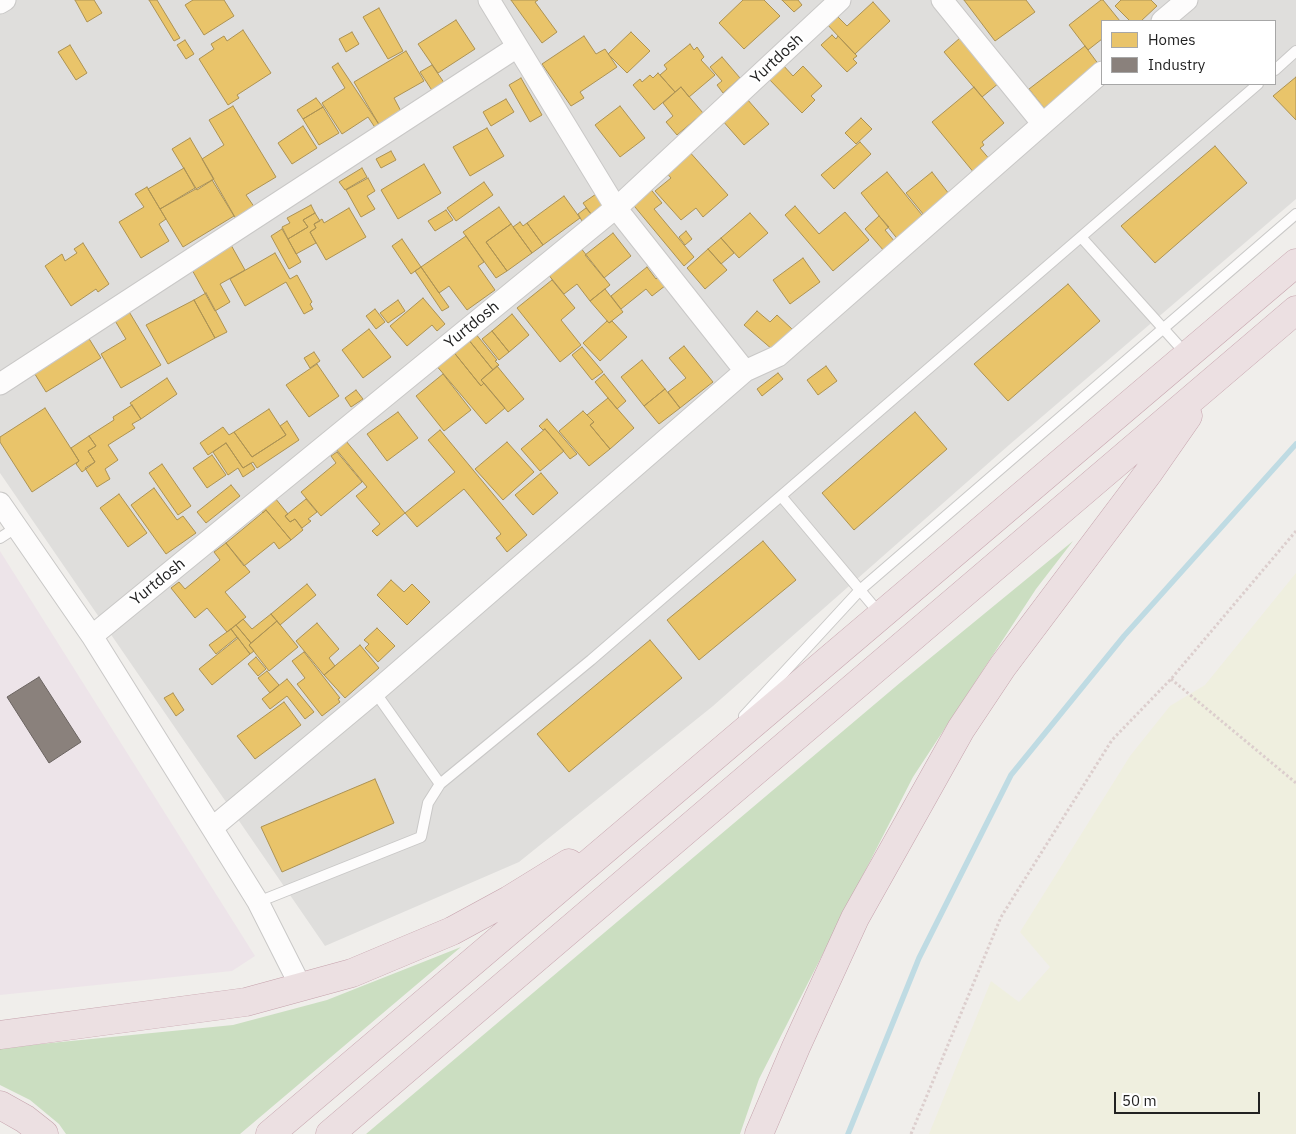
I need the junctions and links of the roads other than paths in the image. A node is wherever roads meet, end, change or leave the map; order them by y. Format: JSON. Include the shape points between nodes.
{"nodes":[{"id":1,"x":5,"y":0,"type":"edge"},
{"id":2,"x":489,"y":0,"type":"edge"},
{"id":3,"x":840,"y":0,"type":"edge"},
{"id":4,"x":942,"y":0,"type":"edge"},
{"id":5,"x":1187,"y":0,"type":"edge"},
{"id":6,"x":0,"y":3,"type":"edge"},
{"id":7,"x":1163,"y":20,"type":"edge"},
{"id":8,"x":517,"y":47,"type":"junction"},
{"id":9,"x":1296,"y":51,"type":"edge"},
{"id":10,"x":1276,"y":69,"type":"edge"},
{"id":11,"x":1101,"y":73,"type":"edge"},
{"id":12,"x":1257,"y":85,"type":"edge"},
{"id":13,"x":1042,"y":123,"type":"junction"},
{"id":14,"x":616,"y":208,"type":"junction"},
{"id":15,"x":1296,"y":214,"type":"edge"},
{"id":16,"x":1081,"y":237,"type":"junction"},
{"id":17,"x":1296,"y":263,"type":"edge"},
{"id":18,"x":1296,"y":310,"type":"edge"},
{"id":19,"x":1163,"y":329,"type":"junction"},
{"id":20,"x":1187,"y":356,"type":"junction"},
{"id":21,"x":745,"y":371,"type":"junction"},
{"id":22,"x":0,"y":384,"type":"edge"},
{"id":23,"x":1211,"y":384,"type":"junction"},
{"id":24,"x":781,"y":496,"type":"junction"},
{"id":25,"x":0,"y":503,"type":"edge"},
{"id":26,"x":8,"y":533,"type":"edge"},
{"id":27,"x":860,"y":590,"type":"junction"},
{"id":28,"x":881,"y":616,"type":"junction"},
{"id":29,"x":92,"y":636,"type":"junction"},
{"id":30,"x":375,"y":692,"type":"junction"},
{"id":31,"x":440,"y":784,"type":"junction"},
{"id":32,"x":671,"y":793,"type":"junction"},
{"id":33,"x":212,"y":828,"type":"junction"},
{"id":34,"x":258,"y":902,"type":"junction"},
{"id":35,"x":301,"y":987,"type":"junction"},
{"id":36,"x":0,"y":1035,"type":"edge"},
{"id":37,"x":0,"y":1105,"type":"edge"},
{"id":38,"x":44,"y":1134,"type":"edge"},
{"id":39,"x":270,"y":1134,"type":"edge"},
{"id":40,"x":330,"y":1134,"type":"edge"},
{"id":41,"x":759,"y":1134,"type":"edge"}],
"edges":[{"from":1,"to":6,"type":"street"},
{"from":2,"to":8,"type":"street"},
{"from":3,"to":14,"type":"street","name":"Yurtdosh"},
{"from":4,"to":13,"type":"street"},
{"from":5,"to":7,"type":"street"},
{"from":8,"to":14,"type":"street"},
{"from":8,"to":22,"type":"street"},
{"from":9,"to":10,"type":"lane"},
{"from":11,"to":13,"type":"street"},
{"from":12,"to":16,"type":"lane"},
{"from":13,"to":21,"type":"street","via":[[778,356]]},
{"from":14,"to":21,"type":"street"},
{"from":14,"to":29,"type":"street","name":"Yurtdosh"},
{"from":15,"to":19,"type":"lane"},
{"from":16,"to":19,"type":"lane"},
{"from":16,"to":24,"type":"lane"},
{"from":17,"to":20,"type":"highway"},
{"from":18,"to":23,"type":"highway"},
{"from":19,"to":20,"type":"lane"},
{"from":19,"to":27,"type":"lane"},
{"from":20,"to":28,"type":"highway"},
{"from":21,"to":30,"type":"street"},
{"from":23,"to":40,"type":"highway"},
{"from":23,"to":41,"type":"highway","via":[[1003,666],[961,729],[855,918]]},
{"from":24,"to":27,"type":"lane"},
{"from":24,"to":31,"type":"lane","via":[[591,660]]},
{"from":25,"to":26,"type":"street"},
{"from":26,"to":29,"type":"street"},
{"from":27,"to":28,"type":"lane"},
{"from":27,"to":32,"type":"lane"},
{"from":28,"to":32,"type":"highway"},
{"from":29,"to":33,"type":"street"},
{"from":30,"to":31,"type":"lane"},
{"from":30,"to":33,"type":"street"},
{"from":31,"to":34,"type":"lane","via":[[428,802],[421,837]]},
{"from":32,"to":35,"type":"highway","via":[[566,865],[452,931],[352,973]]},
{"from":32,"to":39,"type":"highway"},
{"from":33,"to":34,"type":"street"},
{"from":34,"to":35,"type":"street"},
{"from":35,"to":36,"type":"highway","via":[[246,1002]]},
{"from":37,"to":38,"type":"highway","via":[[26,1119]]}]}
